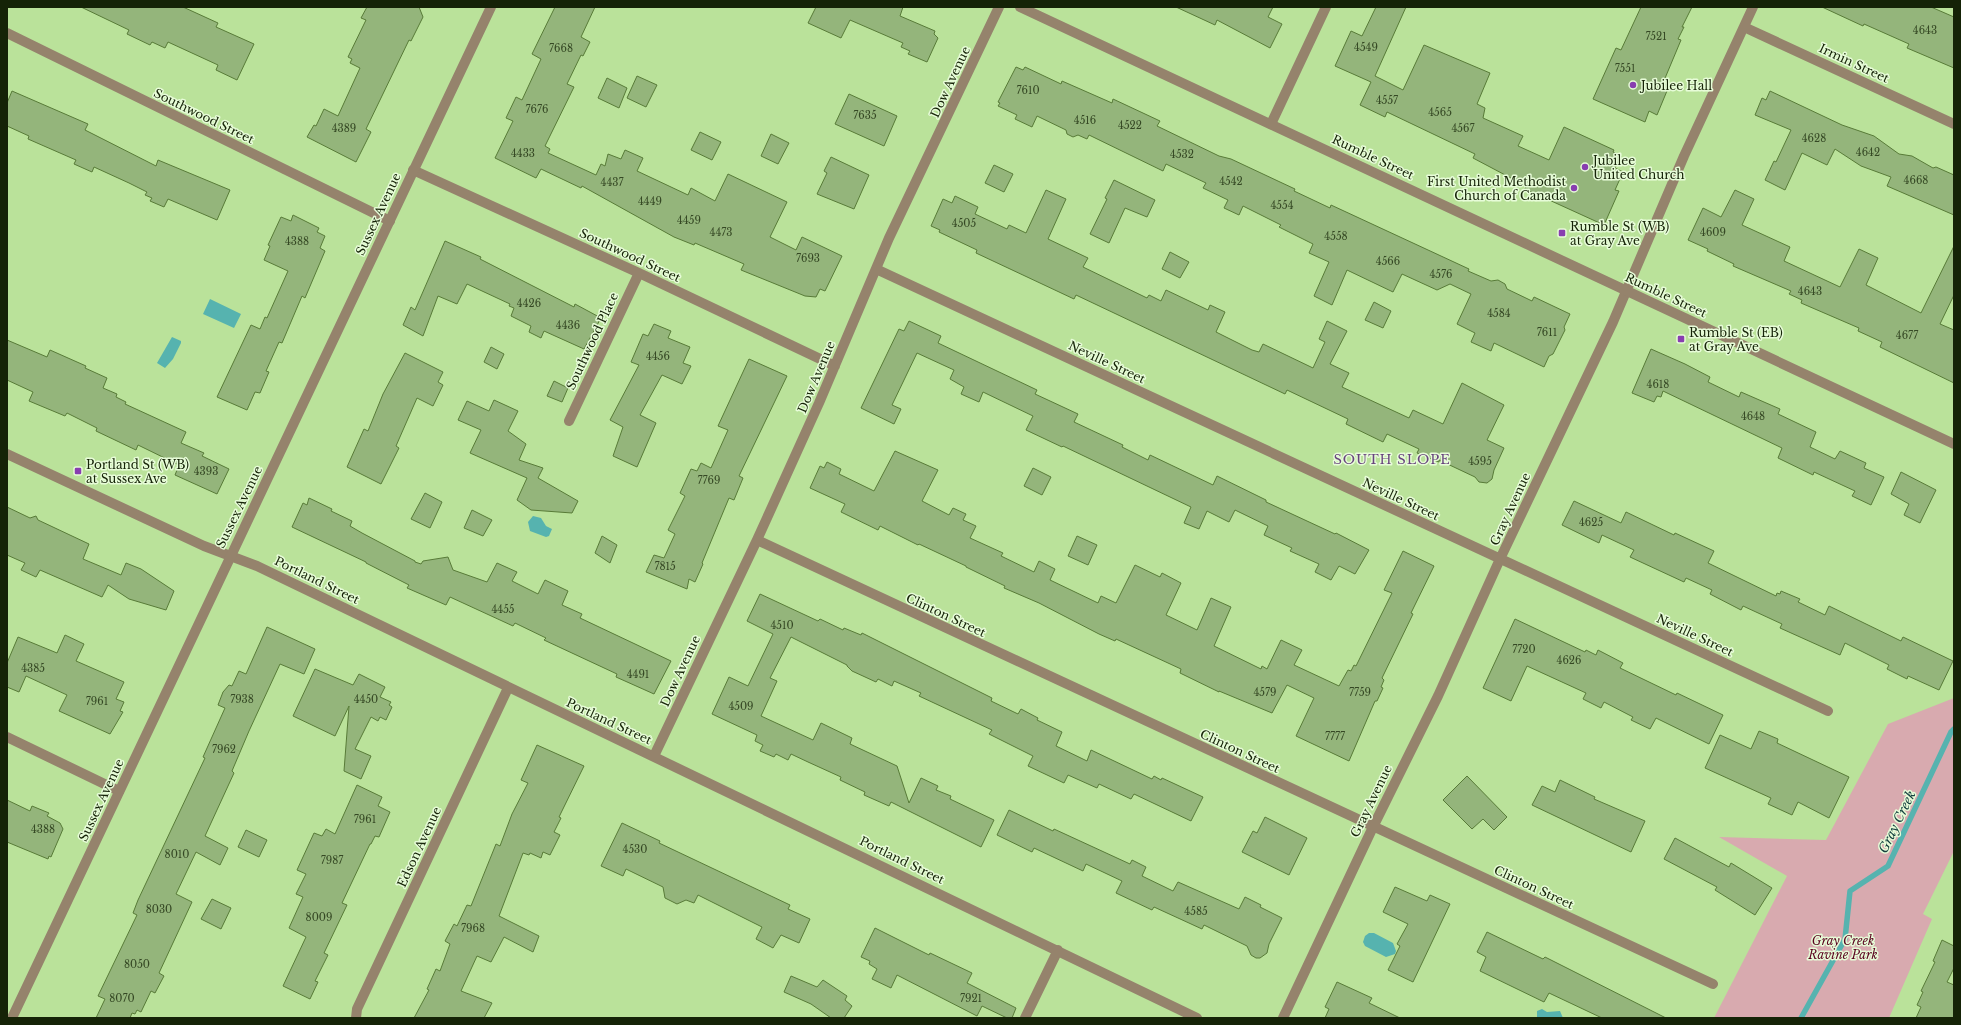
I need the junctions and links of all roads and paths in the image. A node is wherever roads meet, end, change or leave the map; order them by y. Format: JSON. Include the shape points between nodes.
{"nodes":[{"id":1,"x":491,"y":7,"type":"edge"},
{"id":2,"x":999,"y":7,"type":"edge"},
{"id":3,"x":1020,"y":7,"type":"edge"},
{"id":4,"x":1326,"y":7,"type":"edge"},
{"id":5,"x":1753,"y":7,"type":"edge"},
{"id":6,"x":1744,"y":27,"type":"junction"},
{"id":7,"x":7,"y":33,"type":"edge"},
{"id":8,"x":1271,"y":124,"type":"junction"},
{"id":9,"x":1954,"y":124,"type":"edge"},
{"id":10,"x":413,"y":170,"type":"junction"},
{"id":11,"x":390,"y":221,"type":"junction"},
{"id":12,"x":876,"y":269,"type":"junction"},
{"id":13,"x":639,"y":273,"type":"junction"},
{"id":14,"x":1626,"y":291,"type":"junction"},
{"id":15,"x":835,"y":366,"type":"junction"},
{"id":16,"x":569,"y":421,"type":"dead end"},
{"id":17,"x":1954,"y":444,"type":"edge"},
{"id":18,"x":7,"y":454,"type":"edge"},
{"id":19,"x":757,"y":540,"type":"junction"},
{"id":20,"x":230,"y":555,"type":"junction"},
{"id":21,"x":1500,"y":559,"type":"junction"},
{"id":22,"x":508,"y":688,"type":"junction"},
{"id":23,"x":1828,"y":711,"type":"dead end"},
{"id":24,"x":7,"y":737,"type":"edge"},
{"id":25,"x":654,"y":756,"type":"junction"},
{"id":26,"x":119,"y":790,"type":"junction"},
{"id":27,"x":1373,"y":827,"type":"junction"},
{"id":28,"x":1058,"y":950,"type":"junction"},
{"id":29,"x":1713,"y":984,"type":"dead end"},
{"id":30,"x":11,"y":1016,"type":"edge"},
{"id":31,"x":356,"y":1018,"type":"edge"},
{"id":32,"x":1025,"y":1018,"type":"edge"},
{"id":33,"x":1198,"y":1018,"type":"edge"},
{"id":34,"x":1283,"y":1018,"type":"edge"}],
"edges":[{"from":1,"to":10,"type":"street","name":"Sussex Avenue"},
{"from":2,"to":12,"type":"street","name":"Dow Avenue"},
{"from":3,"to":8,"type":"street","name":"Rumble Street"},
{"from":4,"to":8,"type":"street"},
{"from":5,"to":6,"type":"street","name":"Gray Avenue"},
{"from":6,"to":9,"type":"street","name":"Irmin Street"},
{"from":6,"to":14,"type":"street","name":"Gray Avenue","via":[[1684,156]]},
{"from":7,"to":11,"type":"street","name":"Southwood Street"},
{"from":8,"to":14,"type":"street","name":"Rumble Street"},
{"from":10,"to":11,"type":"street","name":"Sussex Avenue"},
{"from":10,"to":13,"type":"street","name":"Southwood Street"},
{"from":11,"to":20,"type":"street","name":"Sussex Avenue"},
{"from":12,"to":15,"type":"street","name":"Dow Avenue"},
{"from":12,"to":21,"type":"street","name":"Neville Street"},
{"from":13,"to":15,"type":"street","name":"Southwood Street"},
{"from":13,"to":16,"type":"street","name":"Southwood Place"},
{"from":14,"to":17,"type":"street","name":"Rumble Street"},
{"from":14,"to":21,"type":"street","name":"Gray Avenue"},
{"from":15,"to":19,"type":"street","name":"Dow Avenue"},
{"from":18,"to":20,"type":"street","name":"Portland Street","via":[[204,546]]},
{"from":19,"to":25,"type":"street","name":"Dow Avenue"},
{"from":19,"to":27,"type":"street","name":"Clinton Street"},
{"from":20,"to":22,"type":"street","name":"Portland Street"},
{"from":20,"to":26,"type":"street","name":"Sussex Avenue"},
{"from":21,"to":23,"type":"street","name":"Neville Street"},
{"from":21,"to":27,"type":"street","name":"Gray Avenue","via":[[1438,696]]},
{"from":22,"to":25,"type":"street","name":"Portland Street"},
{"from":22,"to":31,"type":"street","name":"Edson Avenue","via":[[357,1009]]},
{"from":24,"to":26,"type":"street"},
{"from":25,"to":28,"type":"street","name":"Portland Street"},
{"from":26,"to":30,"type":"street","name":"Sussex Avenue"},
{"from":27,"to":29,"type":"street","name":"Clinton Street"},
{"from":27,"to":34,"type":"street","name":"Gray Avenue"},
{"from":28,"to":32,"type":"street"},
{"from":28,"to":33,"type":"street","name":"Portland Street"}]}
